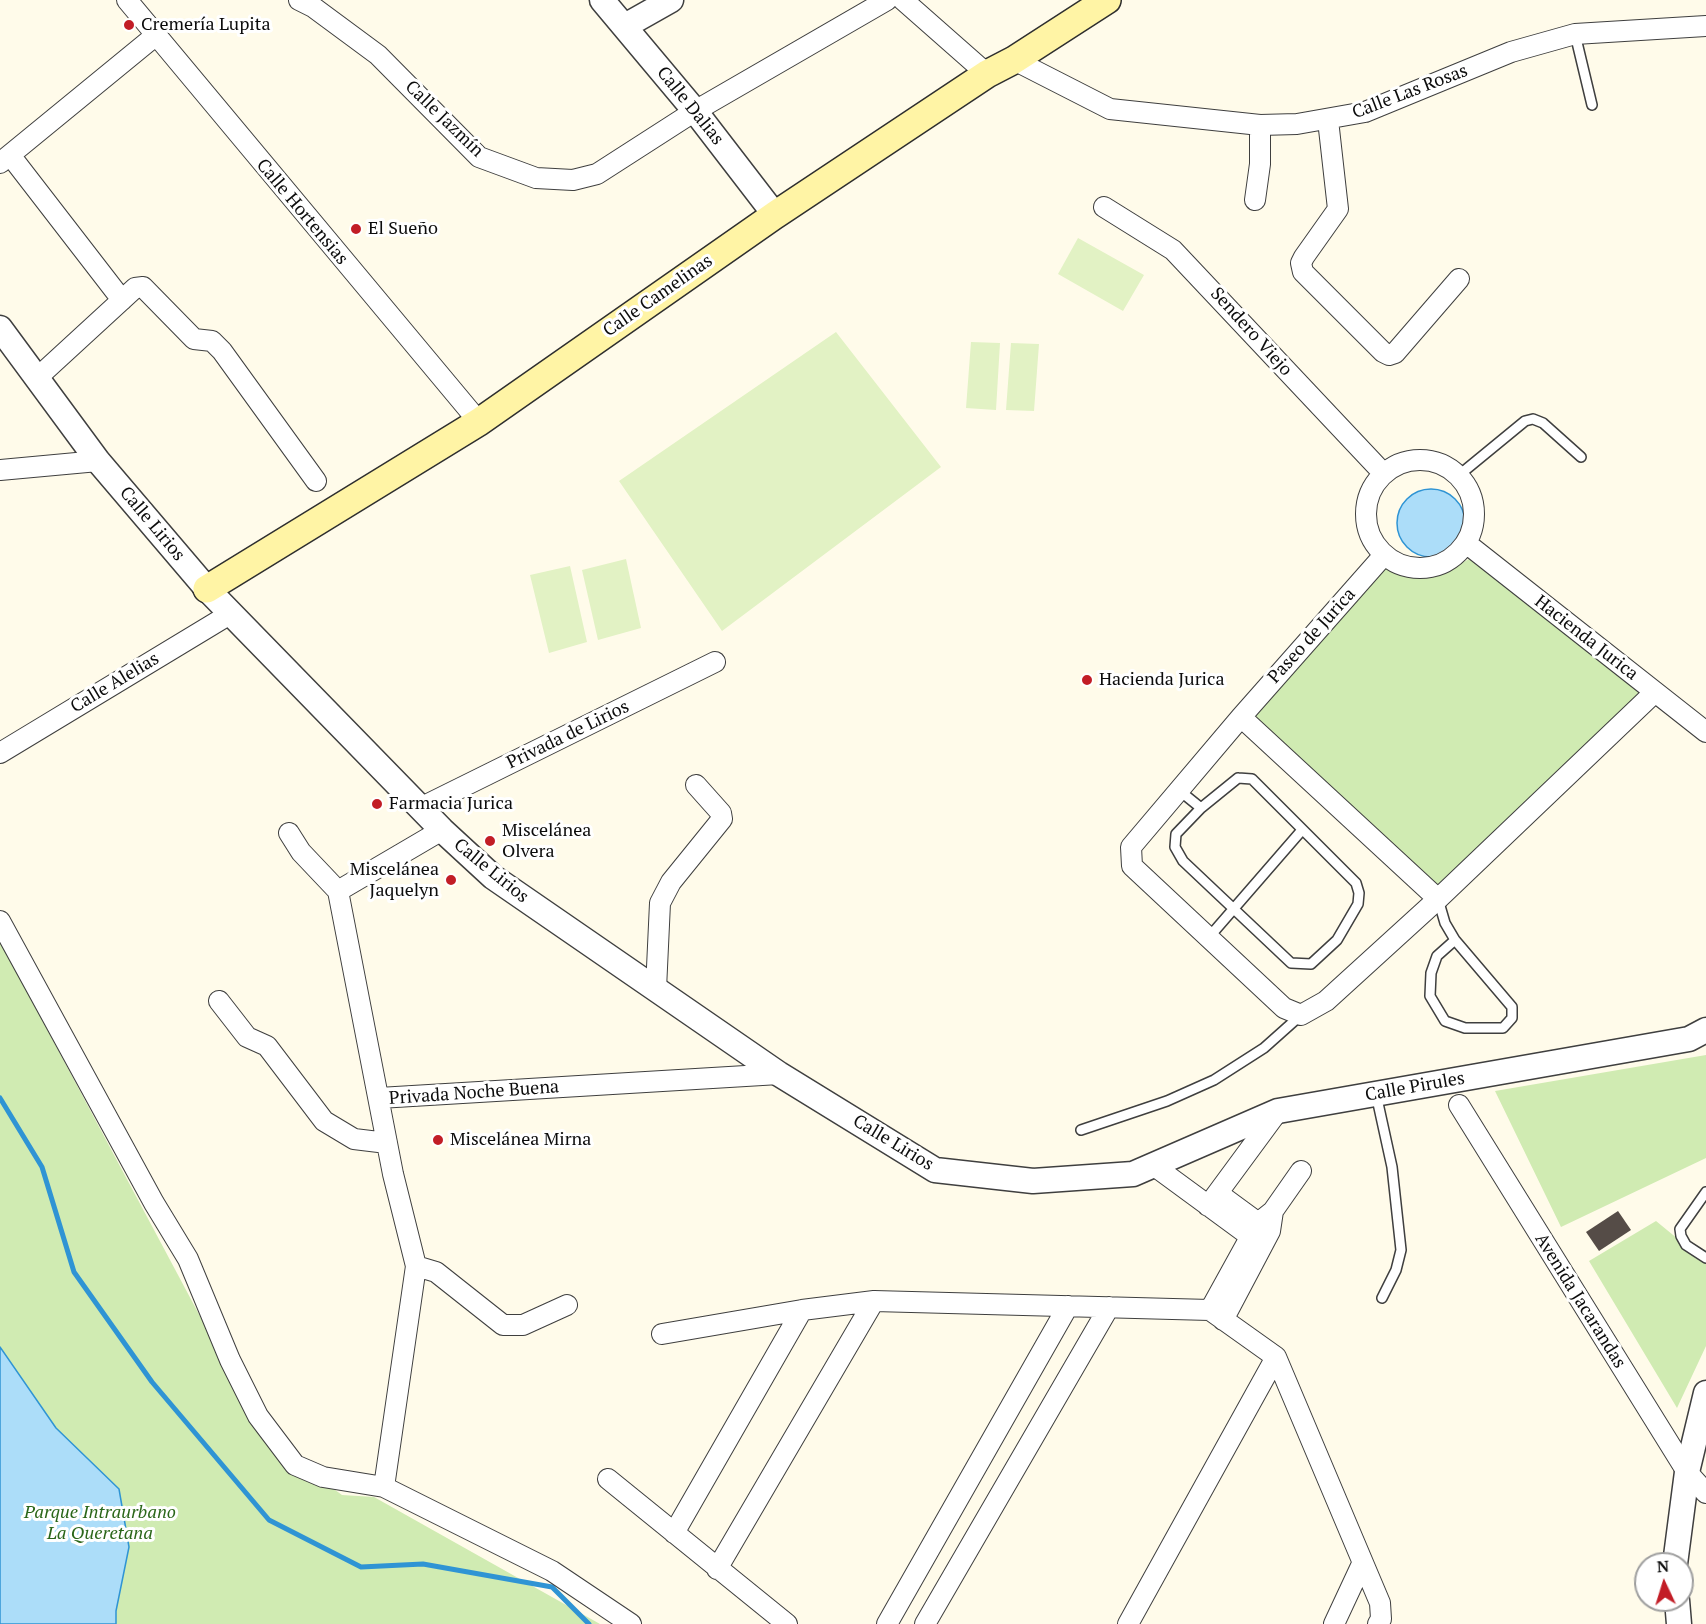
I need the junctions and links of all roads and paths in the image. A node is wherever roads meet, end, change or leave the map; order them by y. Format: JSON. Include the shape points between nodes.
{"nodes":[{"id":1,"x":127,"y":0,"type":"edge"},
{"id":2,"x":299,"y":0,"type":"edge"},
{"id":3,"x":602,"y":0,"type":"edge"},
{"id":4,"x":671,"y":0,"type":"edge"},
{"id":5,"x":887,"y":0,"type":"edge"},
{"id":6,"x":903,"y":0,"type":"edge"},
{"id":7,"x":1107,"y":0,"type":"edge"},
{"id":8,"x":625,"y":26,"type":"junction"},
{"id":9,"x":1706,"y":26,"type":"edge"},
{"id":10,"x":1575,"y":34,"type":"junction"},
{"id":11,"x":155,"y":36,"type":"junction"},
{"id":12,"x":1014,"y":60,"type":"junction"},
{"id":13,"x":987,"y":74,"type":"junction"},
{"id":14,"x":1592,"y":105,"type":"dead end"},
{"id":15,"x":695,"y":111,"type":"junction"},
{"id":16,"x":1328,"y":120,"type":"junction"},
{"id":17,"x":1260,"y":125,"type":"junction"},
{"id":18,"x":5,"y":159,"type":"edge"},
{"id":19,"x":1255,"y":200,"type":"dead end"},
{"id":20,"x":1104,"y":207,"type":"dead end"},
{"id":21,"x":775,"y":215,"type":"junction"},
{"id":22,"x":1459,"y":279,"type":"dead end"},
{"id":23,"x":122,"y":300,"type":"junction"},
{"id":24,"x":0,"y":328,"type":"edge"},
{"id":25,"x":37,"y":378,"type":"junction"},
{"id":26,"x":479,"y":422,"type":"junction"},
{"id":27,"x":1581,"y":457,"type":"dead end"},
{"id":28,"x":98,"y":461,"type":"junction"},
{"id":29,"x":0,"y":470,"type":"edge"},
{"id":30,"x":1384,"y":474,"type":"junction"},
{"id":31,"x":1458,"y":476,"type":"junction"},
{"id":32,"x":316,"y":481,"type":"dead end"},
{"id":33,"x":1466,"y":543,"type":"junction"},
{"id":34,"x":1384,"y":555,"type":"junction"},
{"id":35,"x":207,"y":589,"type":"junction"},
{"id":36,"x":230,"y":614,"type":"junction"},
{"id":37,"x":715,"y":662,"type":"dead end"},
{"id":38,"x":1655,"y":692,"type":"junction"},
{"id":39,"x":1240,"y":717,"type":"junction"},
{"id":40,"x":1706,"y":732,"type":"edge"},
{"id":41,"x":0,"y":753,"type":"edge"},
{"id":42,"x":696,"y":785,"type":"dead end"},
{"id":43,"x":1180,"y":791,"type":"junction"},
{"id":44,"x":420,"y":808,"type":"junction"},
{"id":45,"x":1201,"y":808,"type":"junction"},
{"id":46,"x":1302,"y":830,"type":"junction"},
{"id":47,"x":442,"y":831,"type":"junction"},
{"id":48,"x":289,"y":832,"type":"dead end"},
{"id":49,"x":338,"y":891,"type":"junction"},
{"id":50,"x":1438,"y":899,"type":"junction"},
{"id":51,"x":1233,"y":909,"type":"junction"},
{"id":52,"x":0,"y":921,"type":"edge"},
{"id":53,"x":1210,"y":936,"type":"junction"},
{"id":54,"x":1455,"y":940,"type":"junction"},
{"id":55,"x":656,"y":989,"type":"junction"},
{"id":56,"x":219,"y":1001,"type":"dead end"},
{"id":57,"x":1301,"y":1015,"type":"junction"},
{"id":58,"x":1706,"y":1030,"type":"edge"},
{"id":59,"x":779,"y":1074,"type":"junction"},
{"id":60,"x":1376,"y":1094,"type":"junction"},
{"id":61,"x":379,"y":1098,"type":"junction"},
{"id":62,"x":1459,"y":1105,"type":"dead end"},
{"id":63,"x":1278,"y":1112,"type":"junction"},
{"id":64,"x":1081,"y":1130,"type":"dead end"},
{"id":65,"x":387,"y":1143,"type":"junction"},
{"id":66,"x":1143,"y":1169,"type":"junction"},
{"id":67,"x":1301,"y":1171,"type":"dead end"},
{"id":68,"x":1706,"y":1192,"type":"edge"},
{"id":69,"x":1214,"y":1200,"type":"junction"},
{"id":70,"x":1263,"y":1230,"type":"junction"},
{"id":71,"x":1706,"y":1258,"type":"edge"},
{"id":72,"x":416,"y":1266,"type":"junction"},
{"id":73,"x":1382,"y":1298,"type":"dead end"},
{"id":74,"x":874,"y":1301,"type":"junction"},
{"id":75,"x":567,"y":1305,"type":"dead end"},
{"id":76,"x":1068,"y":1306,"type":"junction"},
{"id":77,"x":1109,"y":1307,"type":"junction"},
{"id":78,"x":802,"y":1310,"type":"junction"},
{"id":79,"x":1216,"y":1315,"type":"junction"},
{"id":80,"x":662,"y":1334,"type":"dead end"},
{"id":81,"x":1276,"y":1357,"type":"junction"},
{"id":82,"x":1706,"y":1393,"type":"edge"},
{"id":83,"x":1687,"y":1472,"type":"junction"},
{"id":84,"x":608,"y":1479,"type":"dead end"},
{"id":85,"x":384,"y":1487,"type":"junction"},
{"id":86,"x":964,"y":1490,"type":"junction"},
{"id":87,"x":1706,"y":1494,"type":"edge"},
{"id":88,"x":992,"y":1506,"type":"junction"},
{"id":89,"x":674,"y":1533,"type":"junction"},
{"id":90,"x":1677,"y":1552,"type":"edge"},
{"id":91,"x":1362,"y":1564,"type":"junction"},
{"id":92,"x":717,"y":1569,"type":"junction"},
{"id":93,"x":632,"y":1624,"type":"edge"},
{"id":94,"x":788,"y":1624,"type":"edge"},
{"id":95,"x":886,"y":1624,"type":"edge"},
{"id":96,"x":924,"y":1624,"type":"edge"},
{"id":97,"x":1128,"y":1624,"type":"edge"},
{"id":98,"x":1334,"y":1624,"type":"edge"},
{"id":99,"x":1378,"y":1624,"type":"edge"}],
"edges":[{"from":1,"to":11,"type":"street","name":"Calle Hortensias"},
{"from":2,"to":15,"type":"street","name":"Calle Jazmín","via":[[378,55],[479,157],[536,178],[573,180],[597,174]]},
{"from":3,"to":8,"type":"street","name":"Calle Dalias"},
{"from":4,"to":8,"type":"street"},
{"from":5,"to":15,"type":"street","name":"Calle Jazmín"},
{"from":6,"to":13,"type":"street"},
{"from":7,"to":12,"type":"main road","name":"Calle Camelinas"},
{"from":8,"to":15,"type":"street","name":"Calle Dalias"},
{"from":9,"to":10,"type":"street","name":"Calle Las Rosas"},
{"from":10,"to":14,"type":"lane"},
{"from":10,"to":16,"type":"street","name":"Calle Las Rosas","via":[[1510,52],[1365,112]]},
{"from":11,"to":18,"type":"street"},
{"from":11,"to":26,"type":"street","name":"Calle Hortensias"},
{"from":12,"to":13,"type":"main road","name":"Calle Camelinas"},
{"from":12,"to":17,"type":"street","name":"Calle Las Rosas","via":[[1110,109]]},
{"from":13,"to":21,"type":"main road","name":"Calle Camelinas"},
{"from":15,"to":21,"type":"street","name":"Calle Dalias"},
{"from":16,"to":17,"type":"street","name":"Calle Las Rosas"},
{"from":16,"to":22,"type":"street","via":[[1338,209],[1304,256],[1303,272],[1389,355],[1395,353]]},
{"from":17,"to":19,"type":"street"},
{"from":18,"to":23,"type":"street"},
{"from":20,"to":30,"type":"street","name":"Sendero Viejo","via":[[1173,250]]},
{"from":21,"to":26,"type":"main road","name":"Calle Camelinas"},
{"from":23,"to":25,"type":"street"},
{"from":23,"to":32,"type":"street","via":[[135,288],[143,287],[194,339],[212,341]]},
{"from":24,"to":25,"type":"street","name":"Calle Lirios"},
{"from":25,"to":28,"type":"street","name":"Calle Lirios"},
{"from":26,"to":35,"type":"main road","name":"Calle Camelinas"},
{"from":27,"to":31,"type":"lane","via":[[1543,423],[1533,419],[1525,421]]},
{"from":28,"to":29,"type":"street"},
{"from":28,"to":35,"type":"street","name":"Calle Lirios"},
{"from":30,"to":31,"type":"street","via":[[1396,465],[1427,460]]},
{"from":30,"to":34,"type":"street","via":[[1373,485],[1365,514],[1367,530]]},
{"from":31,"to":33,"type":"street","via":[[1472,499],[1474,514]]},
{"from":33,"to":34,"type":"street","via":[[1456,555],[1428,568],[1405,566]]},
{"from":33,"to":38,"type":"street","name":"Hacienda Jurica"},
{"from":34,"to":39,"type":"street","name":"Paseo de Jurica"},
{"from":35,"to":36,"type":"street","name":"Calle Lirios"},
{"from":36,"to":41,"type":"street","name":"Calle Alelias"},
{"from":36,"to":44,"type":"street","name":"Calle Lirios"},
{"from":37,"to":44,"type":"street","name":"Privada de Lirios"},
{"from":38,"to":40,"type":"street","name":"Hacienda Jurica"},
{"from":38,"to":50,"type":"street"},
{"from":39,"to":43,"type":"street","name":"Paseo de Jurica"},
{"from":39,"to":50,"type":"street"},
{"from":42,"to":55,"type":"street","via":[[722,819],[671,882],[660,903]]},
{"from":43,"to":45,"type":"lane"},
{"from":43,"to":53,"type":"street","name":"Paseo de Jurica","via":[[1131,847],[1132,866]]},
{"from":44,"to":47,"type":"street","name":"Calle Lirios"},
{"from":45,"to":46,"type":"lane","via":[[1238,778],[1252,779]]},
{"from":45,"to":51,"type":"lane","via":[[1176,834],[1175,847],[1183,861]]},
{"from":46,"to":51,"type":"lane"},
{"from":46,"to":51,"type":"lane","via":[[1356,883],[1358,904],[1337,940],[1311,964],[1291,963]]},
{"from":47,"to":49,"type":"street"},
{"from":47,"to":55,"type":"street","name":"Calle Lirios","via":[[493,877]]},
{"from":48,"to":49,"type":"street","via":[[301,852]]},
{"from":49,"to":61,"type":"street","name":"Privada Noche Buena"},
{"from":50,"to":54,"type":"lane"},
{"from":50,"to":57,"type":"street","via":[[1326,1001]]},
{"from":51,"to":53,"type":"lane"},
{"from":52,"to":85,"type":"street","via":[[188,1259],[258,1416],[295,1465],[323,1477]]},
{"from":53,"to":57,"type":"street","name":"Paseo de Jurica","via":[[1284,1008]]},
{"from":54,"to":54,"type":"lane","via":[[1512,1007],[1512,1018],[1503,1028],[1465,1028],[1445,1021],[1430,996],[1437,956]]},
{"from":55,"to":59,"type":"street","name":"Calle Lirios"},
{"from":56,"to":65,"type":"street","via":[[247,1037],[267,1046],[324,1121],[354,1138]]},
{"from":57,"to":64,"type":"lane","via":[[1264,1048],[1214,1080],[1167,1101]]},
{"from":58,"to":60,"type":"street","name":"Calle Pirules","via":[[1689,1040]]},
{"from":59,"to":61,"type":"street","name":"Privada Noche Buena"},
{"from":59,"to":66,"type":"street","name":"Calle Lirios","via":[[935,1170],[1033,1181]]},
{"from":60,"to":63,"type":"street","name":"Calle Pirules"},
{"from":60,"to":73,"type":"lane","via":[[1392,1167],[1401,1250]]},
{"from":61,"to":65,"type":"street"},
{"from":62,"to":83,"type":"street","name":"Avenida Jacarandas"},
{"from":63,"to":66,"type":"street","name":"Calle Pirules"},
{"from":63,"to":69,"type":"street"},
{"from":65,"to":72,"type":"street"},
{"from":66,"to":69,"type":"street"},
{"from":67,"to":70,"type":"street"},
{"from":68,"to":71,"type":"lane","via":[[1680,1228],[1686,1245]]},
{"from":69,"to":70,"type":"street"},
{"from":70,"to":79,"type":"street"},
{"from":72,"to":75,"type":"street","via":[[436,1272],[503,1325],[523,1325]]},
{"from":72,"to":85,"type":"street"},
{"from":74,"to":76,"type":"street"},
{"from":74,"to":78,"type":"street"},
{"from":74,"to":92,"type":"street"},
{"from":76,"to":77,"type":"street"},
{"from":76,"to":86,"type":"street"},
{"from":77,"to":79,"type":"street"},
{"from":77,"to":88,"type":"street"},
{"from":78,"to":80,"type":"street"},
{"from":78,"to":89,"type":"street"},
{"from":79,"to":81,"type":"street"},
{"from":81,"to":91,"type":"street"},
{"from":81,"to":97,"type":"street"},
{"from":82,"to":83,"type":"street"},
{"from":83,"to":87,"type":"street","name":"Avenida Jacarandas"},
{"from":83,"to":90,"type":"street"},
{"from":84,"to":89,"type":"street"},
{"from":85,"to":93,"type":"street","via":[[552,1571]]},
{"from":86,"to":88,"type":"street"},
{"from":86,"to":95,"type":"street"},
{"from":88,"to":96,"type":"street"},
{"from":89,"to":92,"type":"street"},
{"from":91,"to":98,"type":"street"},
{"from":91,"to":99,"type":"street","via":[[1380,1603]]},
{"from":92,"to":94,"type":"street"}]}
